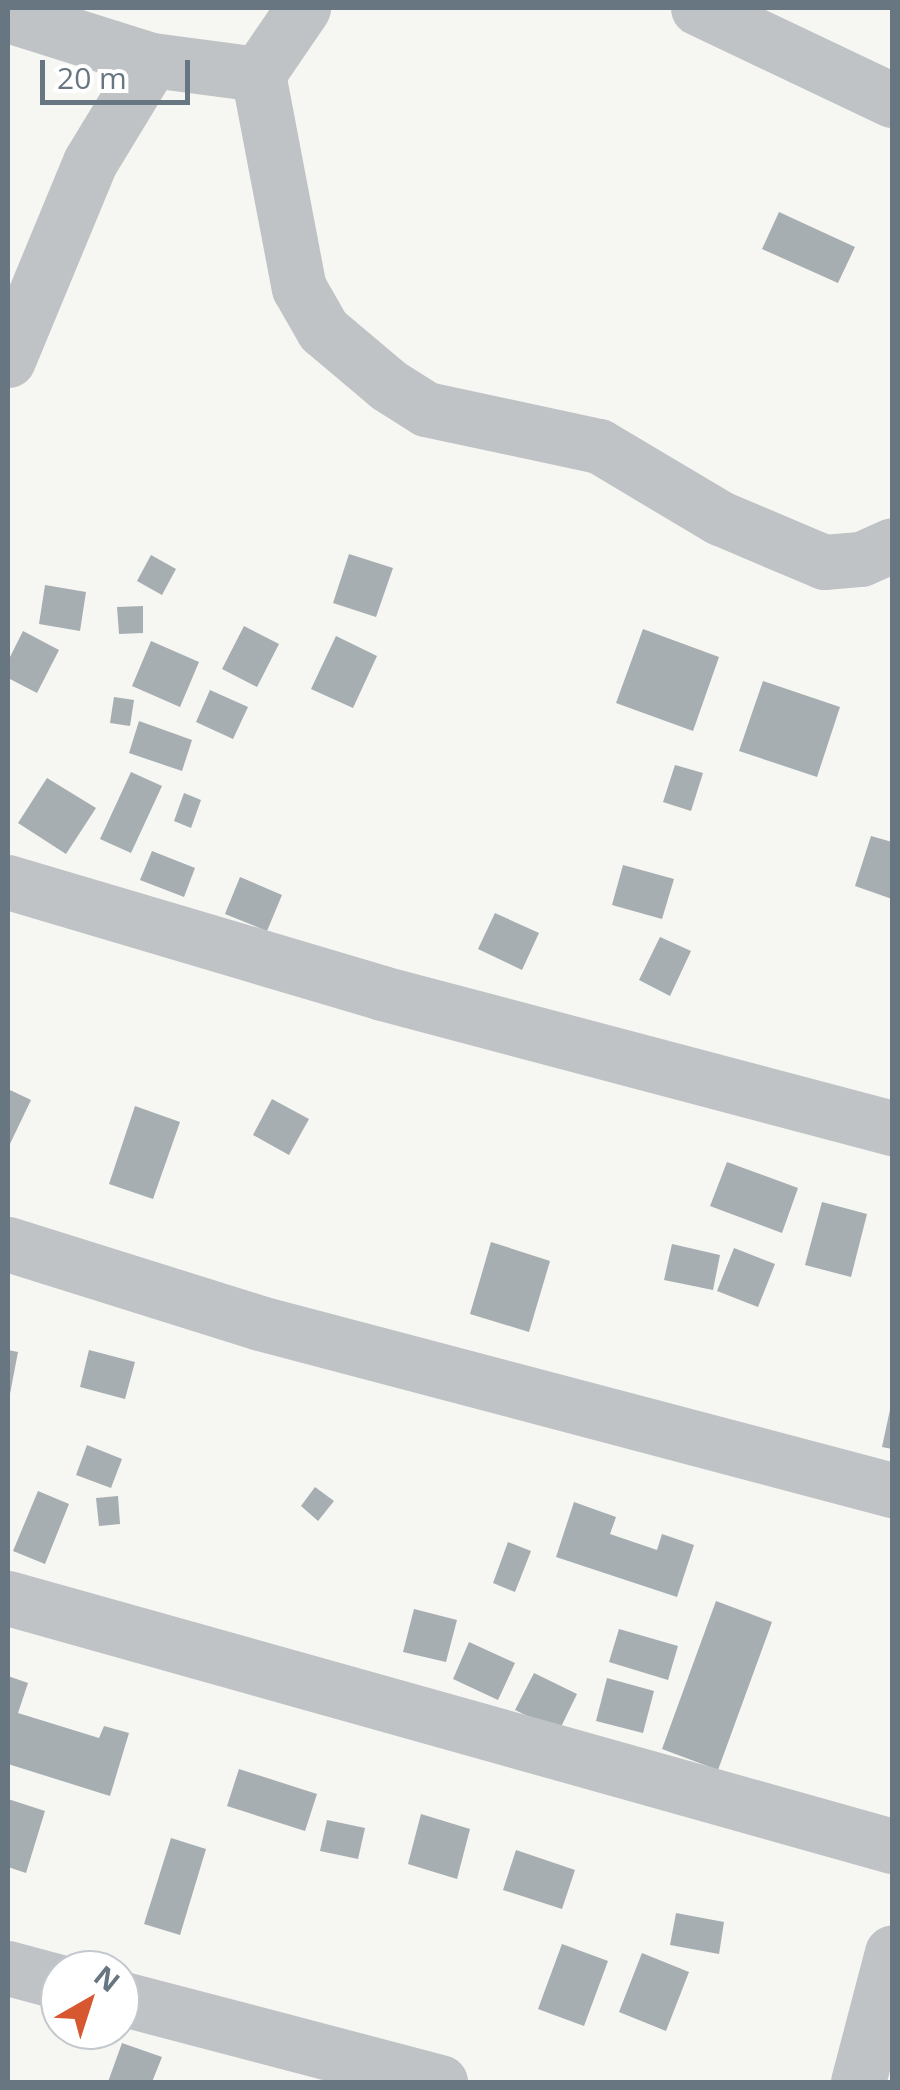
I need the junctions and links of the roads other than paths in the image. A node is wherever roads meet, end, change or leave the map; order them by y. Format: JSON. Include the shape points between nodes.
{"nodes":[{"id":1,"x":303,"y":8,"type":"edge"},
{"id":2,"x":698,"y":8,"type":"edge"},
{"id":3,"x":8,"y":15,"type":"edge"},
{"id":4,"x":152,"y":60,"type":"junction"},
{"id":5,"x":258,"y":74,"type":"junction"},
{"id":6,"x":892,"y":100,"type":"edge"},
{"id":7,"x":20,"y":290,"type":"edge"},
{"id":8,"x":8,"y":360,"type":"edge"},
{"id":9,"x":892,"y":545,"type":"edge"},
{"id":10,"x":8,"y":882,"type":"edge"},
{"id":11,"x":892,"y":1128,"type":"edge"},
{"id":12,"x":8,"y":1244,"type":"edge"},
{"id":13,"x":892,"y":1490,"type":"edge"},
{"id":14,"x":8,"y":1598,"type":"edge"},
{"id":15,"x":892,"y":1846,"type":"edge"},
{"id":16,"x":892,"y":1952,"type":"edge"},
{"id":17,"x":8,"y":1968,"type":"edge"},
{"id":18,"x":40,"y":1977,"type":"edge"},
{"id":19,"x":140,"y":2003,"type":"edge"},
{"id":20,"x":440,"y":2082,"type":"edge"},
{"id":21,"x":858,"y":2082,"type":"edge"}],
"edges":[{"from":1,"to":5,"type":"street"},
{"from":2,"to":6,"type":"street"},
{"from":3,"to":4,"type":"street"},
{"from":4,"to":5,"type":"street"},
{"from":4,"to":7,"type":"street"},
{"from":5,"to":9,"type":"street","via":[[298,288],[322,330],[388,385],[426,409],[599,446],[720,518],[824,562],[861,558]]},
{"from":7,"to":8,"type":"street"},
{"from":10,"to":11,"type":"street","via":[[363,988]]},
{"from":12,"to":13,"type":"street","via":[[260,1324]]},
{"from":14,"to":15,"type":"street"},
{"from":16,"to":21,"type":"street"},
{"from":17,"to":18,"type":"street"},
{"from":19,"to":20,"type":"street"}]}
